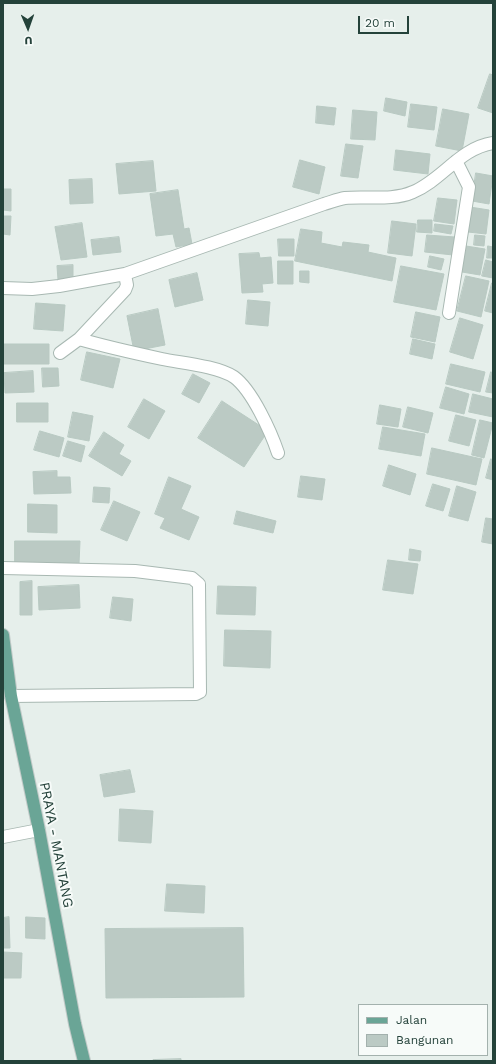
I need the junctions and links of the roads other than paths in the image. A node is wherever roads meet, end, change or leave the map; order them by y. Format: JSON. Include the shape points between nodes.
{"nodes":[{"id":1,"x":493,"y":143,"type":"edge"},
{"id":2,"x":456,"y":161,"type":"junction"},
{"id":3,"x":126,"y":274,"type":"junction"},
{"id":4,"x":3,"y":288,"type":"edge"},
{"id":5,"x":449,"y":313,"type":"dead end"},
{"id":6,"x":79,"y":339,"type":"junction"},
{"id":7,"x":60,"y":353,"type":"dead end"},
{"id":8,"x":278,"y":453,"type":"dead end"},
{"id":9,"x":3,"y":568,"type":"edge"},
{"id":10,"x":3,"y":635,"type":"edge"},
{"id":11,"x":11,"y":696,"type":"junction"},
{"id":12,"x":38,"y":830,"type":"junction"},
{"id":13,"x":3,"y":837,"type":"edge"},
{"id":14,"x":84,"y":1061,"type":"edge"}],
"edges":[{"from":1,"to":2,"type":"street","via":[[483,144]]},
{"from":2,"to":3,"type":"street","via":[[413,193],[337,200]]},
{"from":2,"to":5,"type":"street","via":[[469,187]]},
{"from":3,"to":4,"type":"street","via":[[59,286],[32,289]]},
{"from":3,"to":6,"type":"street","via":[[126,290]]},
{"from":6,"to":7,"type":"street"},
{"from":6,"to":8,"type":"street","via":[[208,368],[234,377],[260,412]]},
{"from":9,"to":11,"type":"street","via":[[135,570],[192,578],[199,584],[200,692]]},
{"from":10,"to":11,"type":"main road","name":"PRAYA - MANTANG"},
{"from":11,"to":12,"type":"main road","name":"PRAYA - MANTANG"},
{"from":12,"to":13,"type":"street"},
{"from":12,"to":14,"type":"main road","name":"PRAYA - MANTANG"}]}
